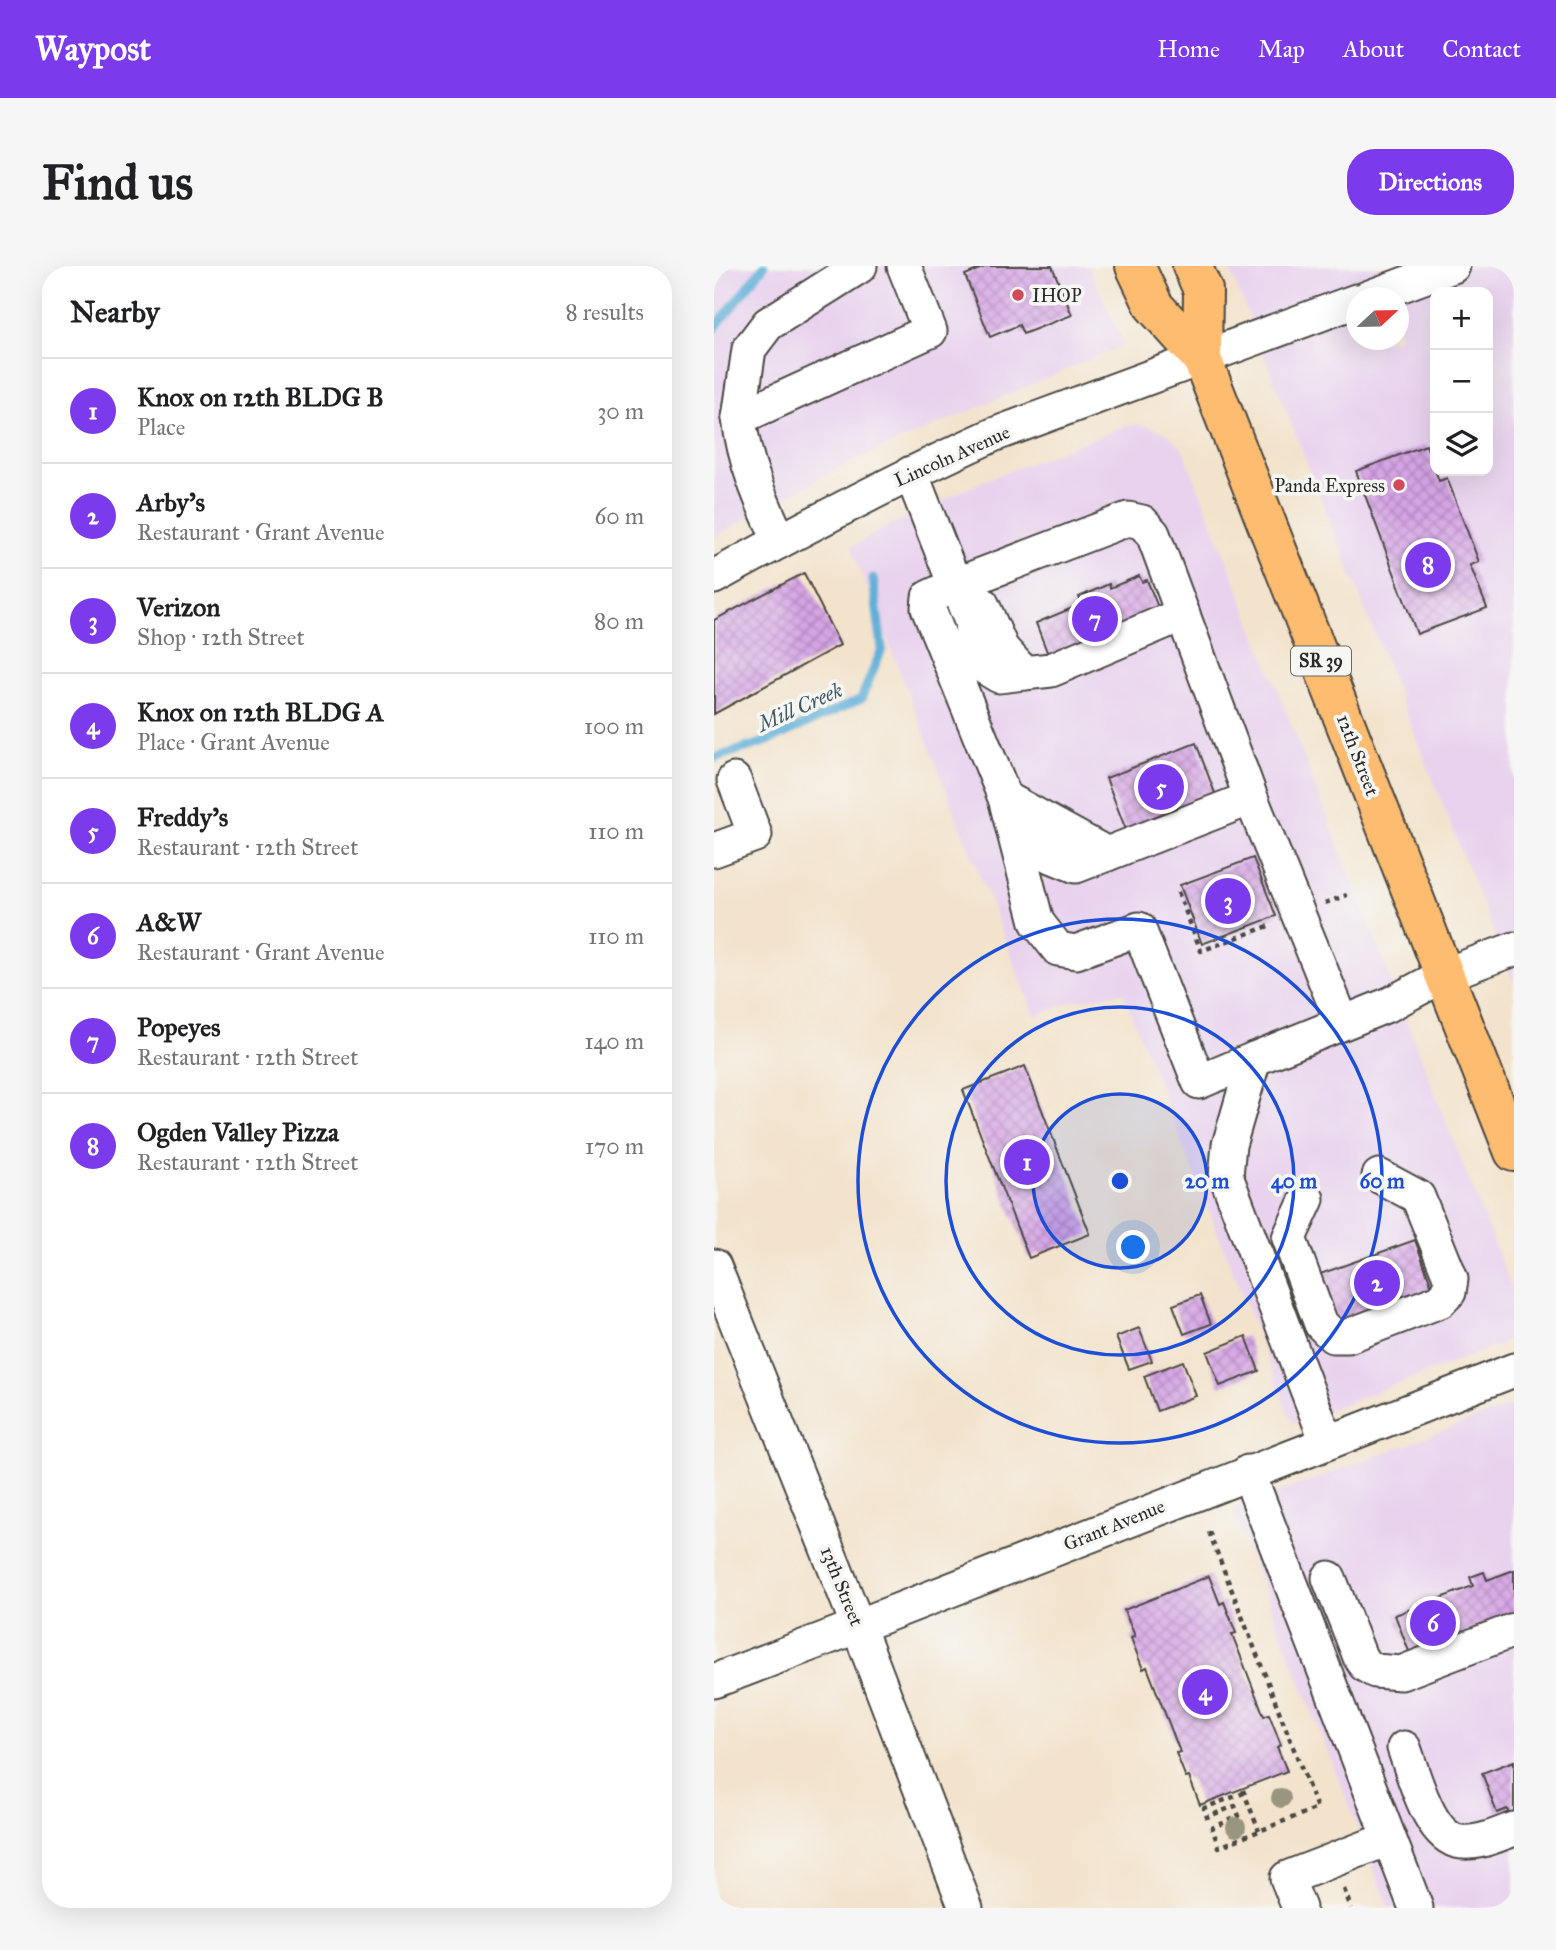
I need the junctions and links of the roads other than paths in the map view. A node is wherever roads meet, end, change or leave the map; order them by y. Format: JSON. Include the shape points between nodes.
{"nodes":[{"id":1,"x":860,"y":266,"type":"edge"},
{"id":2,"x":904,"y":266,"type":"edge"},
{"id":3,"x":1135,"y":266,"type":"edge"},
{"id":4,"x":1192,"y":266,"type":"edge"},
{"id":5,"x":1453,"y":266,"type":"edge"},
{"id":6,"x":1397,"y":287,"type":"edge"},
{"id":7,"x":1346,"y":305,"type":"edge"},
{"id":8,"x":1202,"y":359,"type":"junction"},
{"id":9,"x":739,"y":418,"type":"junction"},
{"id":10,"x":911,"y":473,"type":"junction"},
{"id":11,"x":780,"y":541,"type":"junction"},
{"id":12,"x":714,"y":577,"type":"edge"},
{"id":13,"x":955,"y":585,"type":"junction"},
{"id":14,"x":1183,"y":614,"type":"junction"},
{"id":15,"x":734,"y":780,"type":"dead end"},
{"id":16,"x":1005,"y":798,"type":"junction"},
{"id":17,"x":1251,"y":798,"type":"junction"},
{"id":18,"x":1017,"y":842,"type":"junction"},
{"id":19,"x":714,"y":850,"type":"edge"},
{"id":20,"x":1107,"y":854,"type":"junction"},
{"id":21,"x":1514,"y":949,"type":"edge"},
{"id":22,"x":1444,"y":975,"type":"junction"},
{"id":23,"x":1342,"y":1022,"type":"junction"},
{"id":24,"x":1254,"y":1059,"type":"junction"},
{"id":25,"x":1514,"y":1152,"type":"edge"},
{"id":26,"x":1380,"y":1176,"type":"dead end"},
{"id":27,"x":1307,"y":1199,"type":"dead end"},
{"id":28,"x":714,"y":1266,"type":"edge"},
{"id":29,"x":1514,"y":1370,"type":"edge"},
{"id":30,"x":1327,"y":1442,"type":"junction"},
{"id":31,"x":1248,"y":1472,"type":"junction"},
{"id":32,"x":1329,"y":1578,"type":"dead end"},
{"id":33,"x":858,"y":1626,"type":"junction"},
{"id":34,"x":1514,"y":1630,"type":"edge"},
{"id":35,"x":714,"y":1681,"type":"edge"},
{"id":36,"x":1404,"y":1748,"type":"dead end"},
{"id":37,"x":1514,"y":1829,"type":"edge"},
{"id":38,"x":1388,"y":1839,"type":"junction"},
{"id":39,"x":966,"y":1908,"type":"edge"},
{"id":40,"x":1299,"y":1908,"type":"edge"},
{"id":41,"x":1416,"y":1908,"type":"edge"}],
"edges":[{"from":1,"to":9,"type":"street","via":[[768,324],[749,349]]},
{"from":2,"to":9,"type":"street","via":[[930,331]]},
{"from":3,"to":8,"type":"main road","name":"12th Street","number":"SR 39","via":[[1154,306]]},
{"from":4,"to":8,"type":"main road","name":"12th Street","number":"SR 39","via":[[1203,290]]},
{"from":5,"to":6,"type":"street"},
{"from":7,"to":8,"type":"street","name":"Lincoln Avenue"},
{"from":8,"to":10,"type":"street","name":"Lincoln Avenue","via":[[993,435]]},
{"from":8,"to":22,"type":"main road","name":"12th Street","number":"SR 39"},
{"from":9,"to":11,"type":"street","via":[[752,477]]},
{"from":10,"to":11,"type":"street","name":"Lincoln Avenue"},
{"from":10,"to":13,"type":"street"},
{"from":11,"to":12,"type":"street","name":"Lincoln Avenue"},
{"from":13,"to":14,"type":"street","via":[[982,604],[1002,649],[1024,673],[1051,670]]},
{"from":13,"to":14,"type":"street","via":[[1128,519],[1142,522],[1153,534]]},
{"from":13,"to":16,"type":"street","via":[[929,597],[928,608]]},
{"from":14,"to":17,"type":"street"},
{"from":15,"to":19,"type":"street","via":[[755,835]]},
{"from":16,"to":18,"type":"street"},
{"from":16,"to":20,"type":"street"},
{"from":17,"to":20,"type":"street"},
{"from":17,"to":23,"type":"street"},
{"from":18,"to":20,"type":"street","via":[[1076,866]]},
{"from":18,"to":24,"type":"street","via":[[1037,922],[1058,949],[1076,952],[1139,929],[1199,1082]]},
{"from":21,"to":22,"type":"street"},
{"from":22,"to":23,"type":"street","via":[[1390,1004]]},
{"from":22,"to":25,"type":"main road","name":"12th Street","number":"SR 39"},
{"from":23,"to":24,"type":"street"},
{"from":24,"to":30,"type":"street","via":[[1229,1145],[1226,1176]]},
{"from":26,"to":27,"type":"street","via":[[1418,1197],[1451,1279],[1449,1292],[1440,1301],[1348,1336],[1333,1336],[1321,1324],[1289,1238]]},
{"from":28,"to":33,"type":"street","name":"13th Street"},
{"from":29,"to":30,"type":"street","name":"Grant Avenue"},
{"from":30,"to":31,"type":"street","name":"Grant Avenue"},
{"from":31,"to":33,"type":"street","name":"Grant Avenue"},
{"from":31,"to":38,"type":"street"},
{"from":32,"to":34,"type":"street","via":[[1360,1657],[1375,1671],[1409,1671]]},
{"from":33,"to":35,"type":"street","name":"Grant Avenue"},
{"from":33,"to":39,"type":"street","name":"13th Street"},
{"from":36,"to":37,"type":"street","via":[[1433,1822],[1444,1836],[1461,1842],[1484,1840]]},
{"from":38,"to":40,"type":"street","via":[[1287,1878]]},
{"from":38,"to":41,"type":"street"}]}
